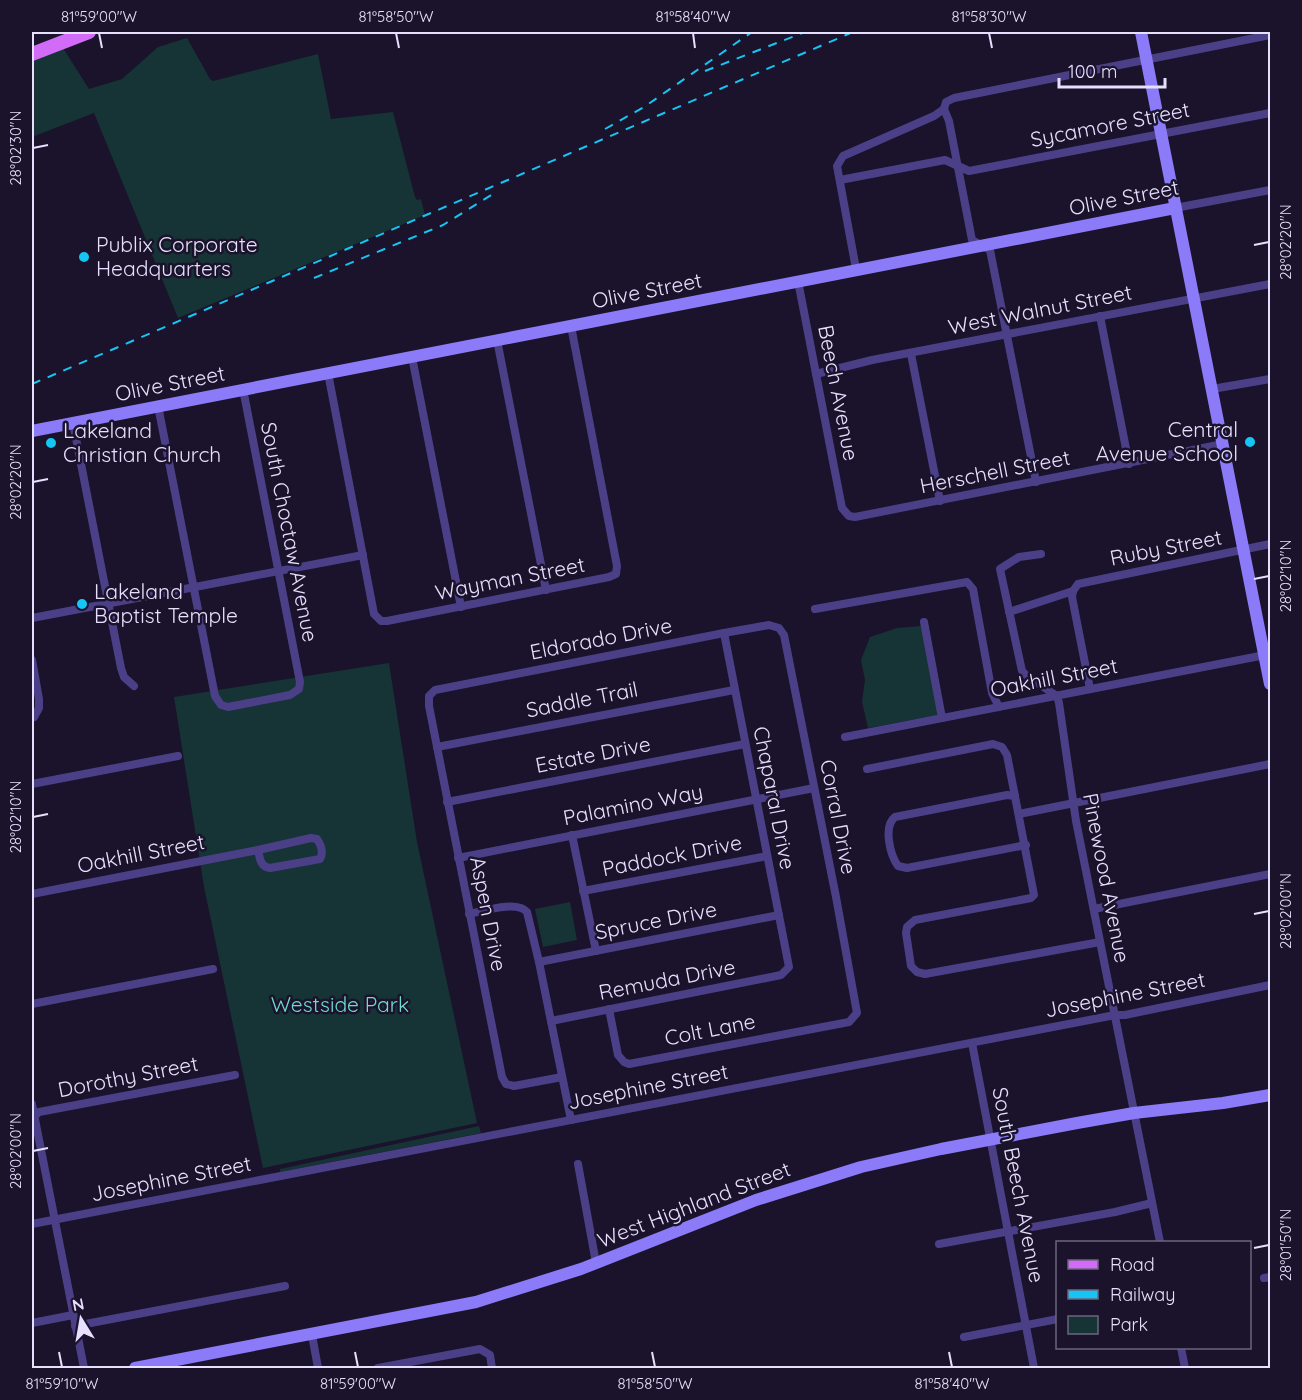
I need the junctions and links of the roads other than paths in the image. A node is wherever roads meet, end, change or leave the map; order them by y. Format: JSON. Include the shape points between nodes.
{"nodes":[{"id":1,"x":89,"y":32,"type":"edge"},
{"id":2,"x":1140,"y":32,"type":"edge"},
{"id":3,"x":1269,"y":34,"type":"edge"},
{"id":4,"x":32,"y":54,"type":"edge"},
{"id":5,"x":1146,"y":61,"type":"junction"},
{"id":6,"x":944,"y":110,"type":"junction"},
{"id":7,"x":1270,"y":113,"type":"edge"},
{"id":8,"x":1161,"y":134,"type":"junction"},
{"id":9,"x":958,"y":166,"type":"junction"},
{"id":10,"x":840,"y":180,"type":"junction"},
{"id":11,"x":1270,"y":190,"type":"edge"},
{"id":12,"x":1175,"y":208,"type":"junction"},
{"id":13,"x":981,"y":245,"type":"junction"},
{"id":14,"x":856,"y":269,"type":"junction"},
{"id":15,"x":798,"y":281,"type":"junction"},
{"id":16,"x":1270,"y":284,"type":"edge"},
{"id":17,"x":1194,"y":299,"type":"junction"},
{"id":18,"x":1100,"y":316,"type":"junction"},
{"id":19,"x":571,"y":326,"type":"junction"},
{"id":20,"x":1008,"y":335,"type":"junction"},
{"id":21,"x":497,"y":340,"type":"junction"},
{"id":22,"x":911,"y":354,"type":"junction"},
{"id":23,"x":412,"y":357,"type":"junction"},
{"id":24,"x":328,"y":373,"type":"junction"},
{"id":25,"x":816,"y":374,"type":"junction"},
{"id":26,"x":1270,"y":379,"type":"edge"},
{"id":27,"x":243,"y":389,"type":"junction"},
{"id":28,"x":1212,"y":389,"type":"junction"},
{"id":29,"x":158,"y":406,"type":"junction"},
{"id":30,"x":73,"y":423,"type":"junction"},
{"id":31,"x":32,"y":431,"type":"edge"},
{"id":32,"x":1223,"y":444,"type":"junction"},
{"id":33,"x":1129,"y":464,"type":"junction"},
{"id":34,"x":1036,"y":482,"type":"junction"},
{"id":35,"x":940,"y":501,"type":"junction"},
{"id":36,"x":845,"y":512,"type":"joint"},
{"id":37,"x":1270,"y":544,"type":"edge"},
{"id":38,"x":1244,"y":550,"type":"junction"},
{"id":39,"x":1041,"y":554,"type":"dead end"},
{"id":40,"x":363,"y":555,"type":"junction"},
{"id":41,"x":278,"y":571,"type":"junction"},
{"id":42,"x":193,"y":588,"type":"junction"},
{"id":43,"x":546,"y":590,"type":"junction"},
{"id":44,"x":1073,"y":591,"type":"junction"},
{"id":45,"x":108,"y":604,"type":"junction"},
{"id":46,"x":461,"y":607,"type":"junction"},
{"id":47,"x":815,"y":609,"type":"dead end"},
{"id":48,"x":1009,"y":612,"type":"junction"},
{"id":49,"x":32,"y":618,"type":"edge"},
{"id":50,"x":924,"y":622,"type":"dead end"},
{"id":51,"x":779,"y":628,"type":"joint"},
{"id":52,"x":724,"y":633,"type":"junction"},
{"id":53,"x":1268,"y":655,"type":"edge"},
{"id":54,"x":32,"y":660,"type":"edge"},
{"id":55,"x":1270,"y":684,"type":"edge"},
{"id":56,"x":134,"y":686,"type":"dead end"},
{"id":57,"x":1090,"y":689,"type":"junction"},
{"id":58,"x":734,"y":690,"type":"junction"},
{"id":59,"x":430,"y":693,"type":"joint"},
{"id":60,"x":1057,"y":696,"type":"junction"},
{"id":61,"x":999,"y":707,"type":"junction"},
{"id":62,"x":34,"y":717,"type":"dead end"},
{"id":63,"x":942,"y":718,"type":"junction"},
{"id":64,"x":845,"y":737,"type":"dead end"},
{"id":65,"x":745,"y":744,"type":"junction"},
{"id":66,"x":437,"y":747,"type":"junction"},
{"id":67,"x":178,"y":756,"type":"dead end"},
{"id":68,"x":1270,"y":764,"type":"edge"},
{"id":69,"x":867,"y":769,"type":"dead end"},
{"id":70,"x":32,"y":784,"type":"edge"},
{"id":71,"x":814,"y":788,"type":"junction"},
{"id":72,"x":1015,"y":796,"type":"junction"},
{"id":73,"x":756,"y":800,"type":"junction"},
{"id":74,"x":447,"y":802,"type":"junction"},
{"id":75,"x":1073,"y":803,"type":"junction"},
{"id":76,"x":1019,"y":814,"type":"junction"},
{"id":77,"x":572,"y":835,"type":"junction"},
{"id":78,"x":1026,"y":845,"type":"junction"},
{"id":79,"x":258,"y":850,"type":"junction"},
{"id":80,"x":767,"y":856,"type":"junction"},
{"id":81,"x":458,"y":858,"type":"junction"},
{"id":82,"x":1270,"y":874,"type":"edge"},
{"id":83,"x":583,"y":891,"type":"junction"},
{"id":84,"x":32,"y":894,"type":"edge"},
{"id":85,"x":1094,"y":909,"type":"junction"},
{"id":86,"x":469,"y":914,"type":"junction"},
{"id":87,"x":779,"y":915,"type":"junction"},
{"id":88,"x":1100,"y":942,"type":"junction"},
{"id":89,"x":596,"y":951,"type":"junction"},
{"id":90,"x":539,"y":962,"type":"junction"},
{"id":91,"x":213,"y":969,"type":"dead end"},
{"id":92,"x":787,"y":970,"type":"joint"},
{"id":93,"x":1270,"y":985,"type":"edge"},
{"id":94,"x":32,"y":1004,"type":"edge"},
{"id":95,"x":609,"y":1009,"type":"junction"},
{"id":96,"x":856,"y":1015,"type":"joint"},
{"id":97,"x":1115,"y":1015,"type":"junction"},
{"id":98,"x":551,"y":1021,"type":"junction"},
{"id":99,"x":972,"y":1043,"type":"junction"},
{"id":100,"x":235,"y":1075,"type":"dead end"},
{"id":101,"x":562,"y":1077,"type":"junction"},
{"id":102,"x":1270,"y":1095,"type":"edge"},
{"id":103,"x":32,"y":1104,"type":"edge"},
{"id":104,"x":1134,"y":1113,"type":"junction"},
{"id":105,"x":33,"y":1118,"type":"edge"},
{"id":106,"x":571,"y":1120,"type":"junction"},
{"id":107,"x":991,"y":1141,"type":"junction"},
{"id":108,"x":578,"y":1164,"type":"dead end"},
{"id":109,"x":1152,"y":1203,"type":"junction"},
{"id":110,"x":54,"y":1219,"type":"junction"},
{"id":111,"x":32,"y":1224,"type":"edge"},
{"id":112,"x":1008,"y":1231,"type":"junction"},
{"id":113,"x":1160,"y":1241,"type":"edge"},
{"id":114,"x":939,"y":1244,"type":"dead end"},
{"id":115,"x":596,"y":1263,"type":"junction"},
{"id":116,"x":285,"y":1286,"type":"dead end"},
{"id":117,"x":73,"y":1315,"type":"junction"},
{"id":118,"x":1056,"y":1319,"type":"edge"},
{"id":119,"x":32,"y":1323,"type":"edge"},
{"id":120,"x":75,"y":1326,"type":"junction"},
{"id":121,"x":1026,"y":1326,"type":"junction"},
{"id":122,"x":312,"y":1335,"type":"junction"},
{"id":123,"x":964,"y":1337,"type":"dead end"},
{"id":124,"x":1181,"y":1349,"type":"edge"},
{"id":125,"x":84,"y":1368,"type":"edge"},
{"id":126,"x":135,"y":1368,"type":"edge"},
{"id":127,"x":318,"y":1368,"type":"edge"},
{"id":128,"x":378,"y":1368,"type":"edge"},
{"id":129,"x":492,"y":1368,"type":"edge"},
{"id":130,"x":1034,"y":1368,"type":"edge"},
{"id":131,"x":1185,"y":1368,"type":"edge"}],
"edges":[{"from":1,"to":4,"type":"main road"},
{"from":2,"to":5,"type":"street"},
{"from":3,"to":5,"type":"street"},
{"from":5,"to":6,"type":"street","via":[[954,98],[946,102]]},
{"from":5,"to":8,"type":"street"},
{"from":6,"to":9,"type":"street"},
{"from":6,"to":10,"type":"street","via":[[843,156],[837,166]]},
{"from":7,"to":8,"type":"street","name":"Sycamore Street"},
{"from":8,"to":9,"type":"street","name":"Sycamore Street","via":[[969,171]]},
{"from":8,"to":12,"type":"street"},
{"from":9,"to":10,"type":"street","name":"Sycamore Street","via":[[945,160]]},
{"from":9,"to":13,"type":"street","via":[[972,240]]},
{"from":10,"to":14,"type":"street"},
{"from":11,"to":12,"type":"street","name":"Olive Street"},
{"from":12,"to":13,"type":"street","name":"Olive Street"},
{"from":12,"to":17,"type":"street"},
{"from":13,"to":14,"type":"street","name":"Olive Street"},
{"from":13,"to":20,"type":"street","via":[[990,250]]},
{"from":14,"to":15,"type":"street","name":"Olive Street"},
{"from":15,"to":19,"type":"street","name":"Olive Street"},
{"from":15,"to":25,"type":"street","name":"Beech Avenue"},
{"from":16,"to":17,"type":"street","name":"West Walnut Street"},
{"from":17,"to":18,"type":"street","name":"West Walnut Street"},
{"from":17,"to":28,"type":"street"},
{"from":18,"to":20,"type":"street","name":"West Walnut Street"},
{"from":18,"to":33,"type":"street"},
{"from":19,"to":21,"type":"street","name":"Olive Street"},
{"from":19,"to":43,"type":"street","name":"Wayman Street","via":[[617,570],[613,576]]},
{"from":20,"to":22,"type":"street","name":"West Walnut Street"},
{"from":20,"to":34,"type":"street"},
{"from":21,"to":23,"type":"street","name":"Olive Street"},
{"from":21,"to":43,"type":"street"},
{"from":22,"to":25,"type":"street","name":"West Walnut Street"},
{"from":22,"to":35,"type":"street"},
{"from":23,"to":24,"type":"street","name":"Olive Street"},
{"from":23,"to":46,"type":"street"},
{"from":24,"to":27,"type":"street","name":"Olive Street"},
{"from":24,"to":40,"type":"street"},
{"from":25,"to":36,"type":"street","name":"Beech Avenue"},
{"from":26,"to":28,"type":"street"},
{"from":27,"to":29,"type":"street","name":"Olive Street"},
{"from":27,"to":41,"type":"street","name":"South Choctaw Avenue"},
{"from":28,"to":32,"type":"street"},
{"from":29,"to":30,"type":"street","name":"Olive Street"},
{"from":29,"to":42,"type":"street"},
{"from":30,"to":31,"type":"street","name":"Olive Street"},
{"from":30,"to":45,"type":"street"},
{"from":32,"to":33,"type":"street","name":"Herschell Street"},
{"from":32,"to":38,"type":"street"},
{"from":33,"to":34,"type":"street","name":"Herschell Street"},
{"from":34,"to":35,"type":"street","name":"Herschell Street"},
{"from":35,"to":36,"type":"street","name":"Herschell Street","via":[[855,517]]},
{"from":37,"to":38,"type":"street","name":"Ruby Street"},
{"from":38,"to":44,"type":"street","name":"Ruby Street","via":[[1082,583]]},
{"from":38,"to":53,"type":"street"},
{"from":39,"to":48,"type":"street","via":[[1019,557],[1000,569]]},
{"from":40,"to":41,"type":"street"},
{"from":40,"to":46,"type":"street","name":"Wayman Street","via":[[378,619],[387,621]]},
{"from":41,"to":42,"type":"street"},
{"from":41,"to":42,"type":"street","name":"South Choctaw Avenue","via":[[300,682],[299,689],[290,695],[221,705],[214,692]]},
{"from":42,"to":45,"type":"street"},
{"from":43,"to":46,"type":"street","name":"Wayman Street"},
{"from":44,"to":48,"type":"street","name":"Ruby Street"},
{"from":44,"to":57,"type":"street"},
{"from":45,"to":49,"type":"street"},
{"from":45,"to":56,"type":"street","via":[[121,668]]},
{"from":47,"to":61,"type":"street","via":[[967,582],[973,589],[992,693]]},
{"from":48,"to":60,"type":"street","via":[[1022,670]]},
{"from":50,"to":63,"type":"street"},
{"from":51,"to":52,"type":"street","name":"Eldorado Drive","via":[[769,625]]},
{"from":51,"to":71,"type":"street","name":"Corral Drive","via":[[784,635]]},
{"from":52,"to":58,"type":"street","name":"Chaparal Drive"},
{"from":52,"to":59,"type":"street","name":"Eldorado Drive"},
{"from":53,"to":55,"type":"street"},
{"from":53,"to":57,"type":"street","name":"Oakhill Street"},
{"from":54,"to":62,"type":"street","via":[[39,699]]},
{"from":57,"to":60,"type":"street","name":"Oakhill Street"},
{"from":58,"to":65,"type":"street","name":"Chaparal Drive"},
{"from":58,"to":66,"type":"street","name":"Saddle Trail"},
{"from":59,"to":66,"type":"street","name":"Aspen Drive"},
{"from":60,"to":61,"type":"street","name":"Oakhill Street"},
{"from":60,"to":75,"type":"street","name":"Pinewood Avenue"},
{"from":61,"to":63,"type":"street","name":"Oakhill Street"},
{"from":63,"to":64,"type":"street","name":"Oakhill Street"},
{"from":65,"to":73,"type":"street","name":"Chaparal Drive"},
{"from":65,"to":74,"type":"street","name":"Estate Drive"},
{"from":66,"to":74,"type":"street","name":"Aspen Drive"},
{"from":67,"to":70,"type":"street"},
{"from":68,"to":75,"type":"street"},
{"from":69,"to":72,"type":"street","via":[[993,744],[1006,751]]},
{"from":71,"to":73,"type":"street","name":"Palamino Way"},
{"from":71,"to":96,"type":"street","name":"Corral Drive","via":[[858,1009]]},
{"from":72,"to":76,"type":"street"},
{"from":72,"to":78,"type":"street","via":[[895,817],[888,828],[893,859],[898,866],[907,868]]},
{"from":73,"to":77,"type":"street","name":"Palamino Way"},
{"from":73,"to":80,"type":"street","name":"Chaparal Drive"},
{"from":74,"to":81,"type":"street","name":"Aspen Drive"},
{"from":75,"to":76,"type":"street"},
{"from":75,"to":85,"type":"street","name":"Pinewood Avenue"},
{"from":76,"to":78,"type":"street"},
{"from":77,"to":81,"type":"street","name":"Palamino Way"},
{"from":77,"to":83,"type":"street"},
{"from":78,"to":88,"type":"street","via":[[1035,895],[915,920],[906,933],[914,969],[925,975]]},
{"from":79,"to":79,"type":"street","name":"Oakhill Street","via":[[263,866],[270,868],[320,859],[322,853],[317,838]]},
{"from":79,"to":84,"type":"street","name":"Oakhill Street"},
{"from":80,"to":83,"type":"street","name":"Paddock Drive"},
{"from":80,"to":87,"type":"street","name":"Chaparal Drive"},
{"from":81,"to":86,"type":"street","name":"Aspen Drive"},
{"from":82,"to":85,"type":"street"},
{"from":83,"to":89,"type":"street"},
{"from":85,"to":88,"type":"street","name":"Pinewood Avenue"},
{"from":86,"to":90,"type":"street","via":[[515,905],[524,908]]},
{"from":86,"to":101,"type":"street","name":"Aspen Drive","via":[[503,1081],[514,1086]]},
{"from":87,"to":89,"type":"street","name":"Spruce Drive"},
{"from":87,"to":92,"type":"street","name":"Chaparal Drive","via":[[789,960]]},
{"from":88,"to":97,"type":"street","name":"Pinewood Avenue"},
{"from":89,"to":90,"type":"street","name":"Spruce Drive"},
{"from":90,"to":98,"type":"street"},
{"from":91,"to":94,"type":"street"},
{"from":92,"to":95,"type":"street","name":"Remuda Drive","via":[[781,975]]},
{"from":93,"to":97,"type":"street","name":"Josephine Street"},
{"from":95,"to":96,"type":"street","name":"Colt Lane","via":[[618,1055],[629,1064],[849,1022]]},
{"from":95,"to":98,"type":"street","name":"Remuda Drive"},
{"from":97,"to":99,"type":"street","name":"Josephine Street"},
{"from":97,"to":104,"type":"street","name":"Pinewood Avenue"},
{"from":98,"to":101,"type":"street"},
{"from":99,"to":106,"type":"street","name":"Josephine Street"},
{"from":99,"to":107,"type":"street","name":"South Beech Avenue"},
{"from":100,"to":105,"type":"street","name":"Dorothy Street","via":[[39,1112]]},
{"from":101,"to":106,"type":"street"},
{"from":102,"to":104,"type":"street","name":"West Highland Street"},
{"from":103,"to":105,"type":"street"},
{"from":104,"to":107,"type":"street","name":"West Highland Street"},
{"from":104,"to":109,"type":"street","name":"Pinewood Avenue"},
{"from":105,"to":110,"type":"street"},
{"from":106,"to":110,"type":"street","name":"Josephine Street"},
{"from":107,"to":112,"type":"street","name":"South Beech Avenue"},
{"from":107,"to":115,"type":"street","name":"West Highland Street","via":[[830,1175]]},
{"from":108,"to":115,"type":"street"},
{"from":109,"to":112,"type":"street"},
{"from":109,"to":113,"type":"street","name":"Pinewood Avenue"},
{"from":110,"to":111,"type":"street","name":"Josephine Street"},
{"from":110,"to":117,"type":"street"},
{"from":112,"to":114,"type":"street"},
{"from":112,"to":121,"type":"street","name":"South Beech Avenue"},
{"from":115,"to":122,"type":"street","name":"West Highland Street","via":[[476,1302]]},
{"from":116,"to":120,"type":"street"},
{"from":117,"to":119,"type":"street"},
{"from":117,"to":120,"type":"street"},
{"from":118,"to":121,"type":"street"},
{"from":120,"to":125,"type":"street"},
{"from":121,"to":123,"type":"street"},
{"from":121,"to":130,"type":"street","name":"South Beech Avenue"},
{"from":122,"to":126,"type":"street","name":"West Highland Street"},
{"from":122,"to":127,"type":"street"},
{"from":124,"to":131,"type":"street"},
{"from":128,"to":129,"type":"street","via":[[480,1349],[489,1355]]}]}
